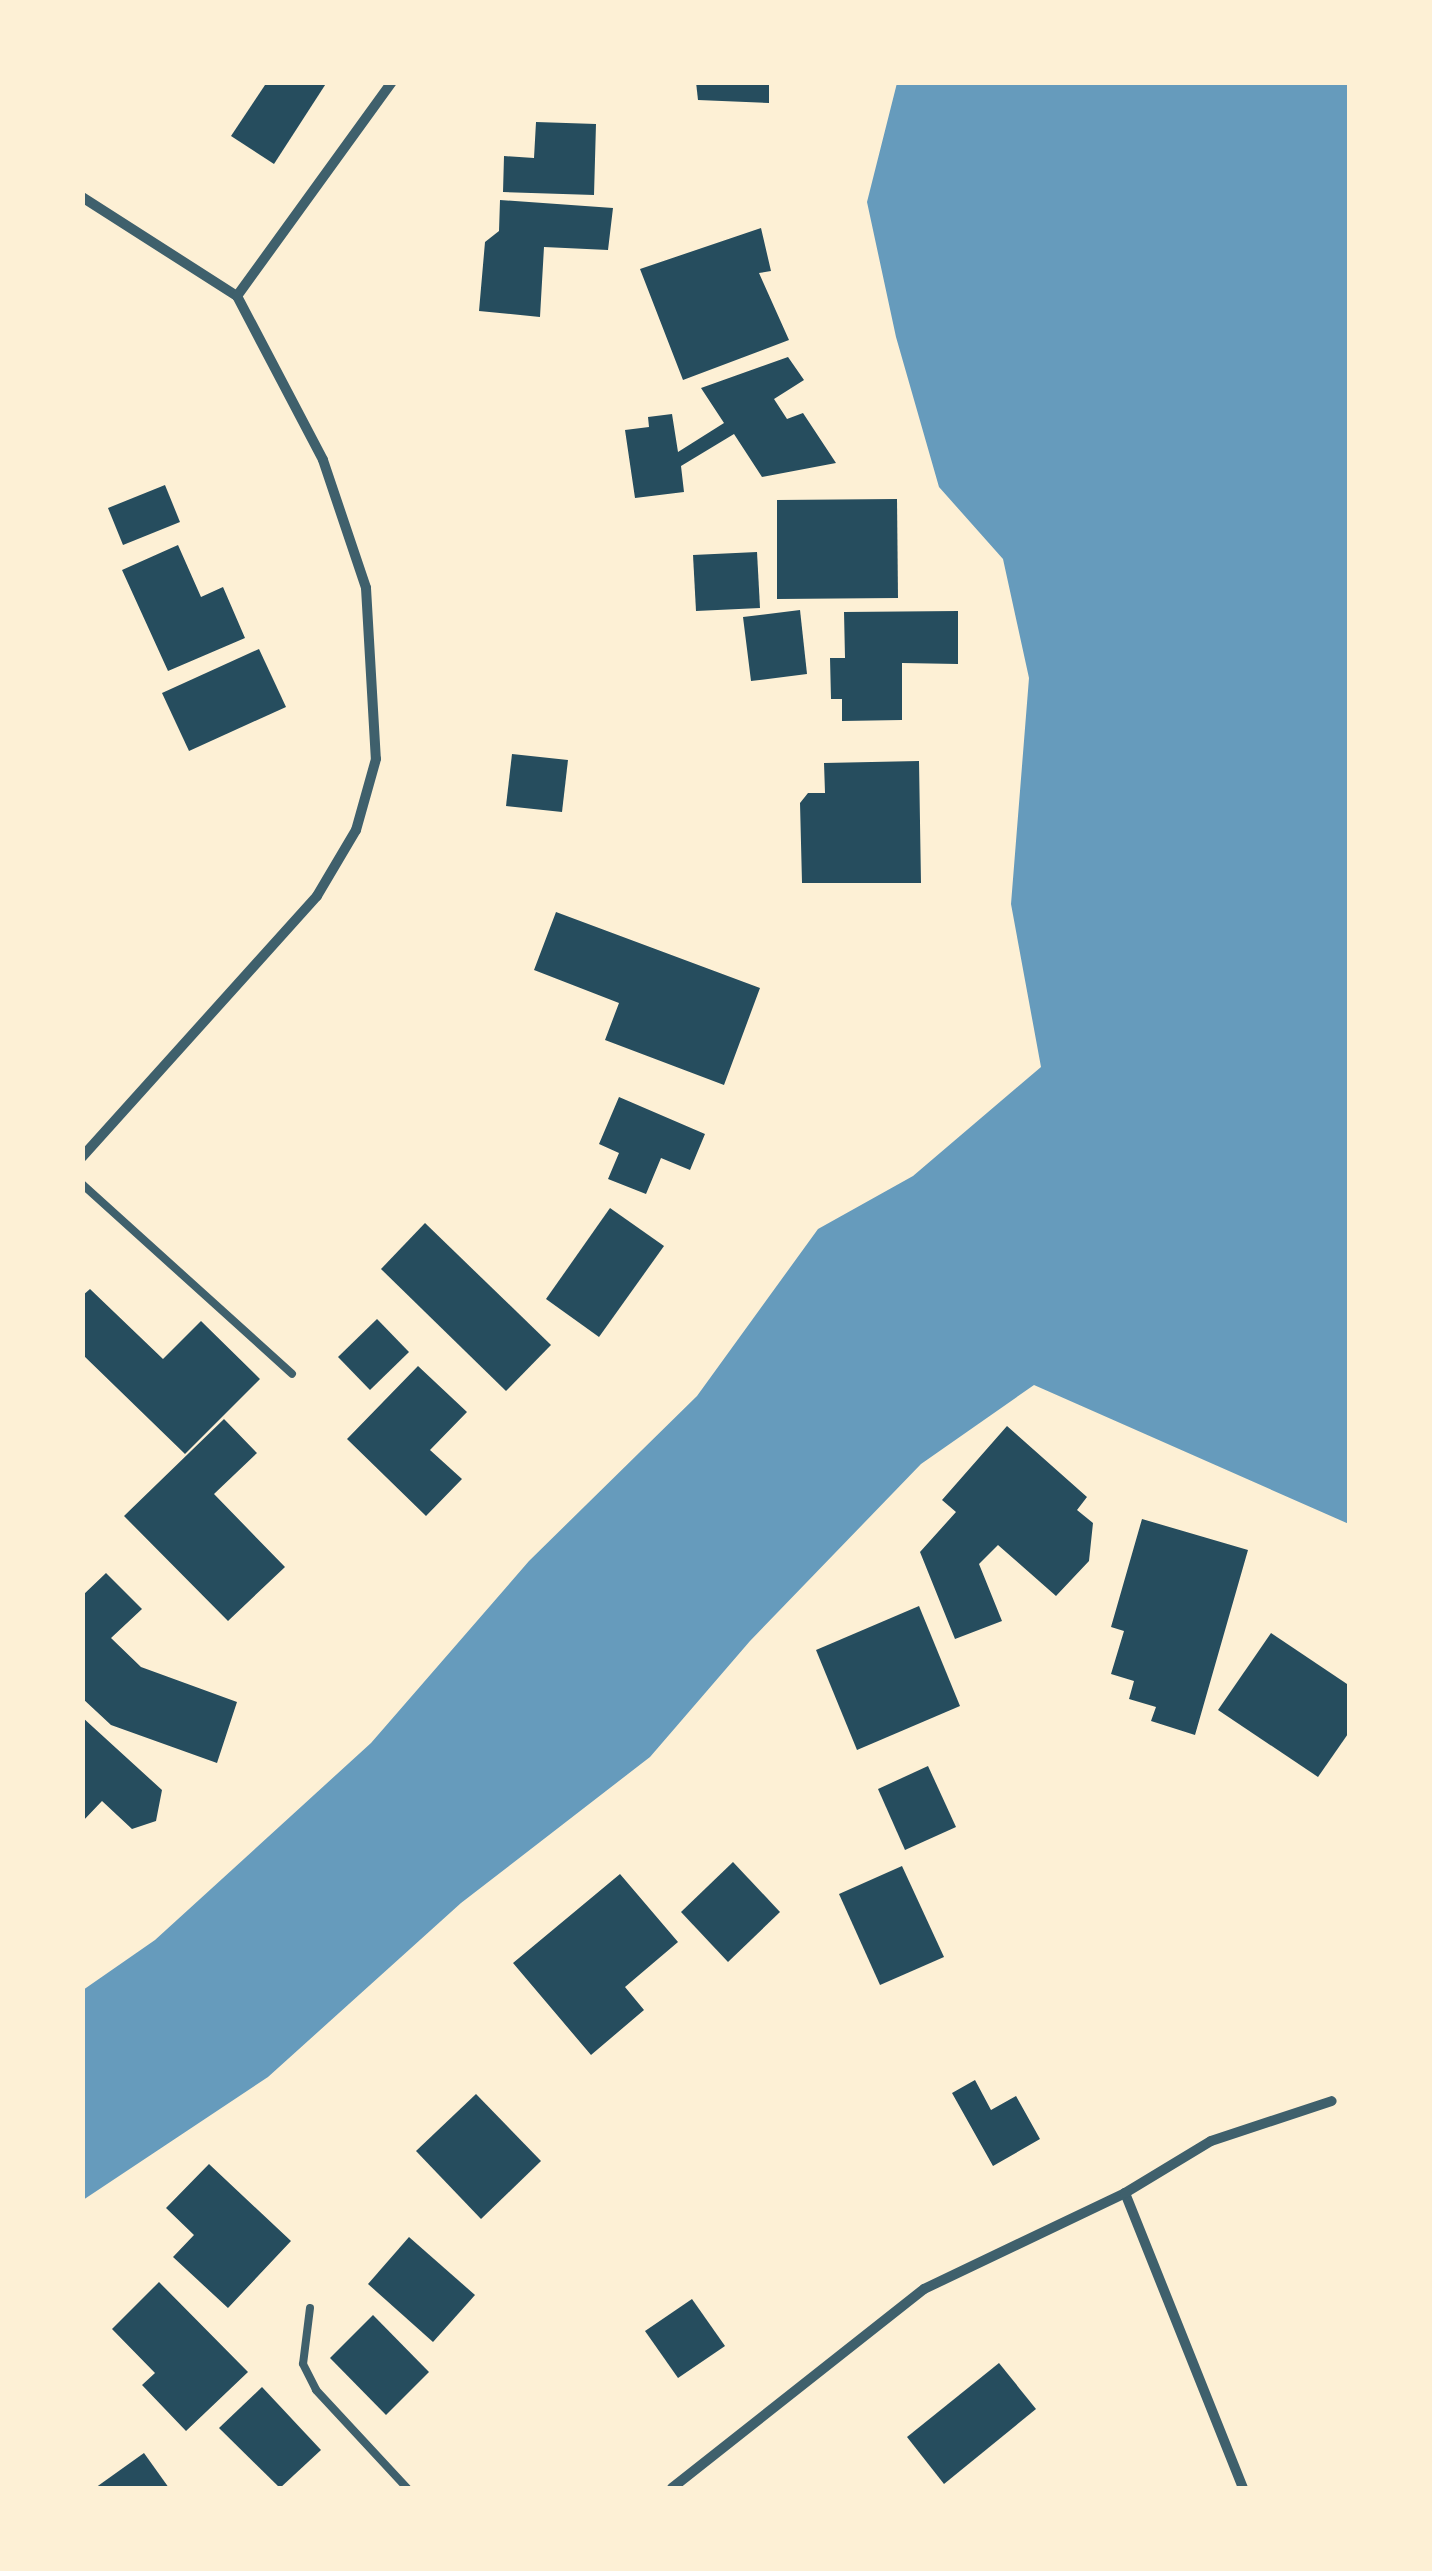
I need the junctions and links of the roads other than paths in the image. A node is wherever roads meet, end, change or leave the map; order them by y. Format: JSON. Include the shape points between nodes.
{"nodes":[{"id":1,"x":392,"y":82,"type":"edge"},
{"id":2,"x":82,"y":197,"type":"edge"},
{"id":3,"x":237,"y":296,"type":"junction"},
{"id":4,"x":82,"y":1158,"type":"edge"},
{"id":5,"x":82,"y":1184,"type":"edge"},
{"id":6,"x":292,"y":1374,"type":"dead end"},
{"id":7,"x":1332,"y":2101,"type":"dead end"},
{"id":8,"x":1125,"y":2193,"type":"junction"},
{"id":9,"x":310,"y":2308,"type":"dead end"},
{"id":10,"x":407,"y":2488,"type":"edge"},
{"id":11,"x":672,"y":2488,"type":"edge"},
{"id":12,"x":1243,"y":2488,"type":"edge"}],
"edges":[{"from":1,"to":3,"type":"street"},
{"from":2,"to":3,"type":"street"},
{"from":3,"to":4,"type":"street","via":[[326,466],[366,588],[376,759],[356,830],[318,896]]},
{"from":5,"to":6,"type":"lane"},
{"from":7,"to":8,"type":"street","via":[[1211,2141]]},
{"from":8,"to":11,"type":"street","via":[[924,2289]]},
{"from":8,"to":12,"type":"street"},
{"from":9,"to":10,"type":"lane","via":[[303,2364],[316,2390]]}]}
